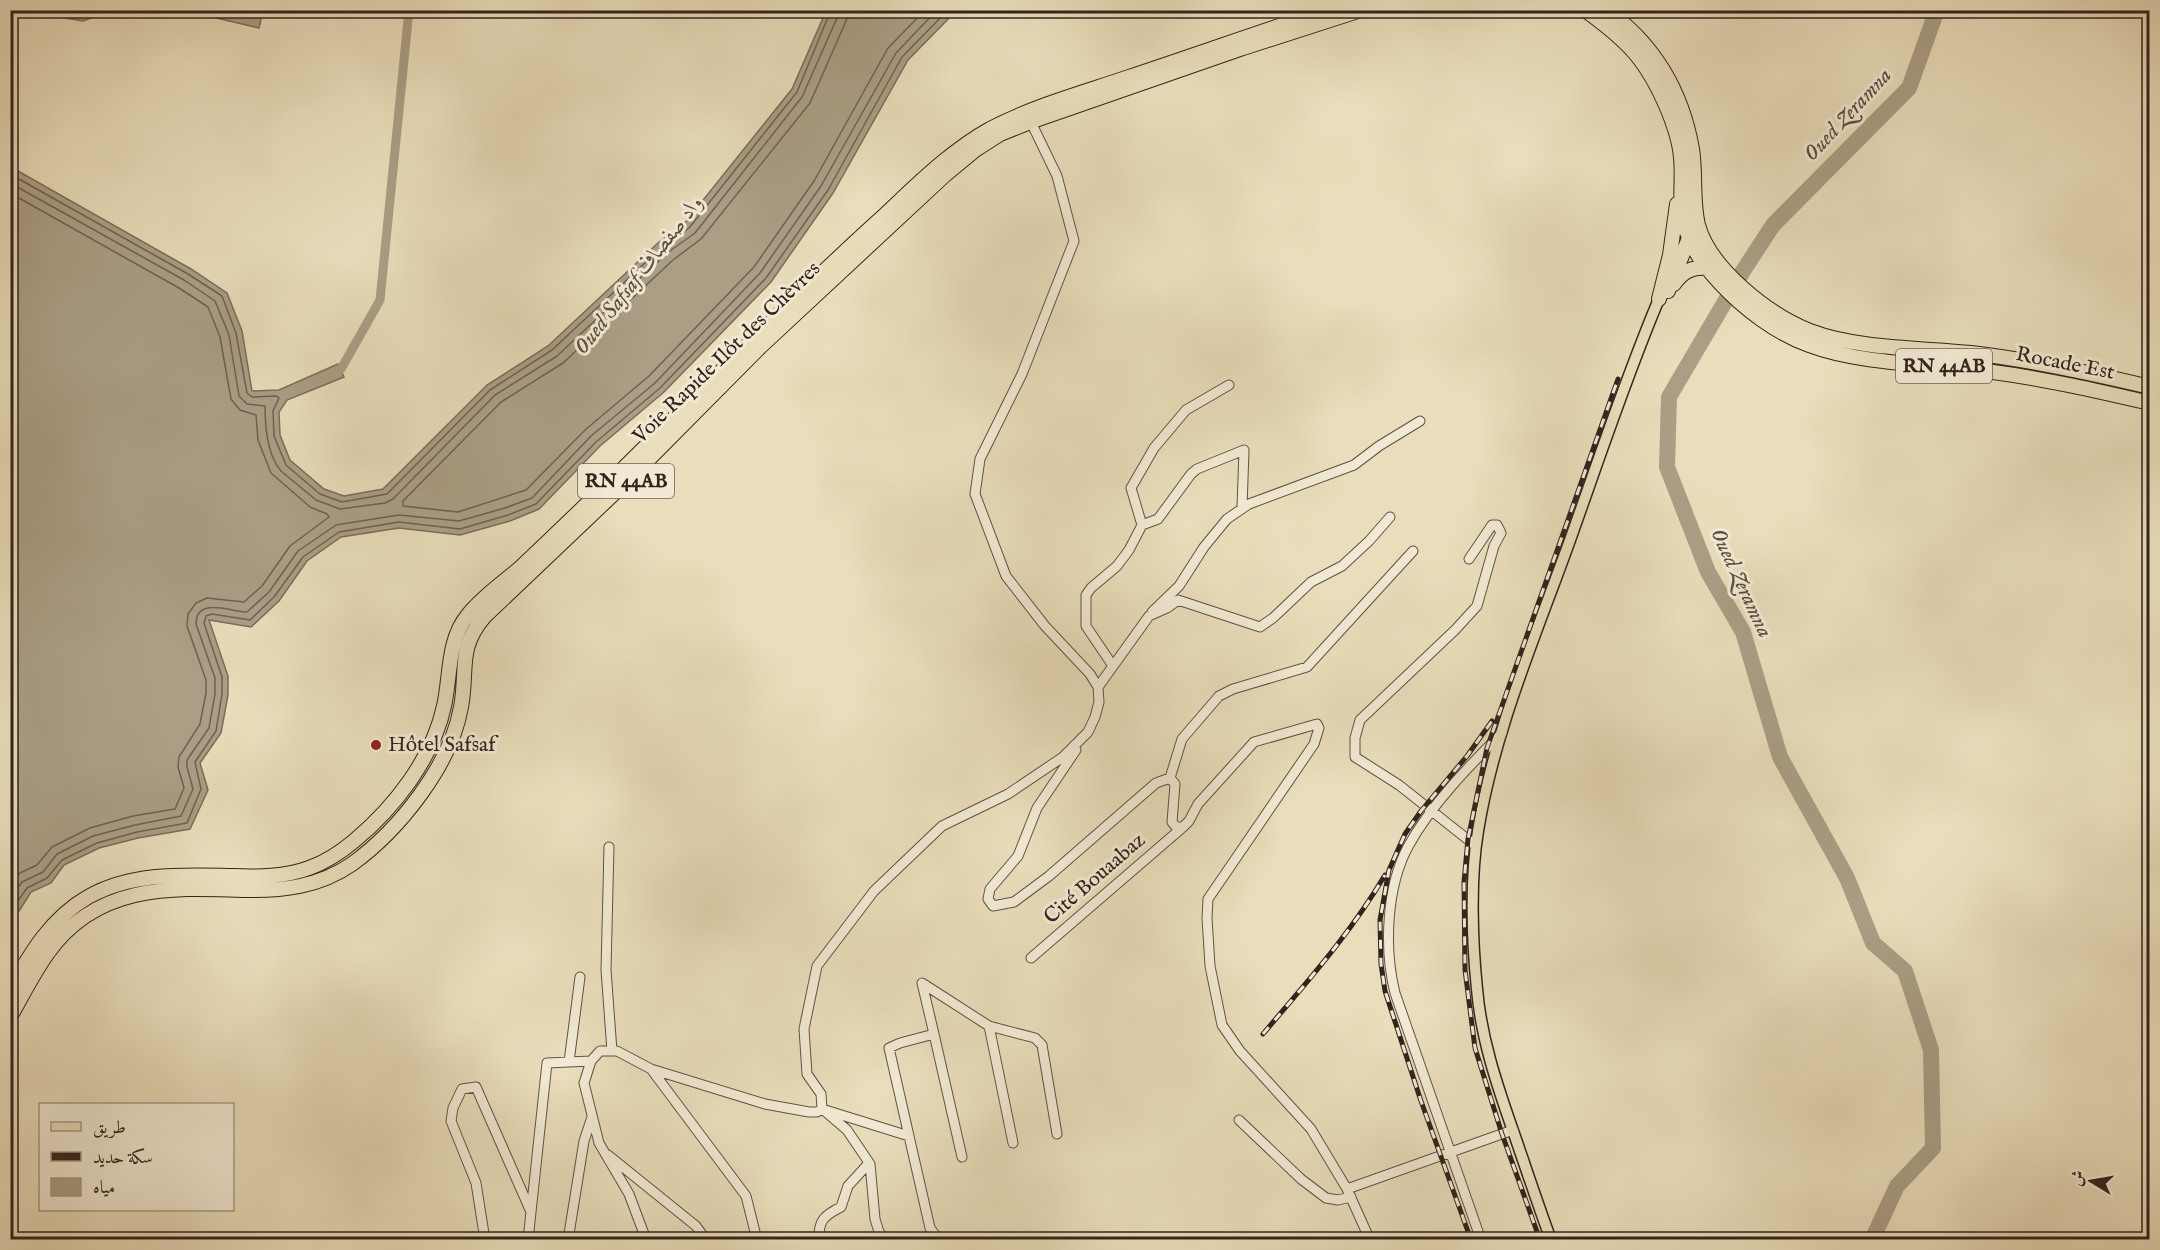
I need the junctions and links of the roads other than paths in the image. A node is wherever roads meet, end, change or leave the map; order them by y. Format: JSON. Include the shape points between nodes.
{"nodes":[{"id":1,"x":1327,"y":10,"type":"edge"},
{"id":2,"x":1361,"y":10,"type":"edge"},
{"id":3,"x":1585,"y":10,"type":"edge"},
{"id":4,"x":1606,"y":10,"type":"edge"},
{"id":5,"x":1029,"y":117,"type":"junction"},
{"id":6,"x":1681,"y":156,"type":"junction"},
{"id":7,"x":1695,"y":237,"type":"junction"},
{"id":8,"x":1712,"y":268,"type":"junction"},
{"id":9,"x":1661,"y":300,"type":"junction"},
{"id":10,"x":1751,"y":303,"type":"junction"},
{"id":11,"x":1229,"y":385,"type":"dead end"},
{"id":12,"x":2150,"y":387,"type":"edge"},
{"id":13,"x":2150,"y":403,"type":"edge"},
{"id":14,"x":1420,"y":421,"type":"dead end"},
{"id":15,"x":1242,"y":508,"type":"junction"},
{"id":16,"x":1389,"y":517,"type":"dead end"},
{"id":17,"x":1142,"y":525,"type":"junction"},
{"id":18,"x":1413,"y":551,"type":"dead end"},
{"id":19,"x":1469,"y":559,"type":"dead end"},
{"id":20,"x":1149,"y":616,"type":"junction"},
{"id":21,"x":1113,"y":666,"type":"junction"},
{"id":22,"x":1098,"y":687,"type":"junction"},
{"id":23,"x":1088,"y":732,"type":"junction"},
{"id":24,"x":1502,"y":733,"type":"junction"},
{"id":25,"x":1170,"y":778,"type":"junction"},
{"id":26,"x":1432,"y":811,"type":"junction"},
{"id":27,"x":1183,"y":826,"type":"junction"},
{"id":28,"x":1476,"y":846,"type":"junction"},
{"id":29,"x":609,"y":847,"type":"dead end"},
{"id":30,"x":1031,"y":958,"type":"dead end"},
{"id":31,"x":580,"y":976,"type":"dead end"},
{"id":32,"x":10,"y":990,"type":"edge"},
{"id":33,"x":10,"y":1017,"type":"edge"},
{"id":34,"x":989,"y":1026,"type":"junction"},
{"id":35,"x":934,"y":1034,"type":"junction"},
{"id":36,"x":612,"y":1051,"type":"junction"},
{"id":37,"x":591,"y":1061,"type":"junction"},
{"id":38,"x":569,"y":1062,"type":"junction"},
{"id":39,"x":651,"y":1069,"type":"junction"},
{"id":40,"x":822,"y":1109,"type":"junction"},
{"id":41,"x":592,"y":1117,"type":"junction"},
{"id":42,"x":1239,"y":1120,"type":"dead end"},
{"id":43,"x":1513,"y":1130,"type":"junction"},
{"id":44,"x":1057,"y":1134,"type":"dead end"},
{"id":45,"x":909,"y":1136,"type":"junction"},
{"id":46,"x":1013,"y":1143,"type":"dead end"},
{"id":47,"x":604,"y":1151,"type":"junction"},
{"id":48,"x":1452,"y":1153,"type":"junction"},
{"id":49,"x":962,"y":1157,"type":"dead end"},
{"id":50,"x":869,"y":1163,"type":"junction"},
{"id":51,"x":1349,"y":1193,"type":"junction"},
{"id":52,"x":531,"y":1212,"type":"junction"},
{"id":53,"x":485,"y":1239,"type":"edge"},
{"id":54,"x":528,"y":1239,"type":"edge"},
{"id":55,"x":568,"y":1239,"type":"edge"},
{"id":56,"x":644,"y":1239,"type":"edge"},
{"id":57,"x":706,"y":1239,"type":"edge"},
{"id":58,"x":757,"y":1239,"type":"edge"},
{"id":59,"x":819,"y":1239,"type":"edge"},
{"id":60,"x":886,"y":1239,"type":"edge"},
{"id":61,"x":939,"y":1239,"type":"edge"},
{"id":62,"x":1370,"y":1239,"type":"edge"},
{"id":63,"x":1481,"y":1239,"type":"edge"},
{"id":64,"x":1551,"y":1239,"type":"edge"}],
"edges":[{"from":1,"to":5,"type":"highway","name":"Voie Rapide Ilôt des Chèvres","number":"RN 44AB","via":[[1048,104]]},
{"from":2,"to":5,"type":"highway","name":"Voie Rapide Ilôt des Chèvres","number":"RN 44AB"},
{"from":3,"to":6,"type":"highway","number":"RN 44AB","via":[[1612,30],[1648,68],[1675,127]]},
{"from":4,"to":7,"type":"highway","number":"RN 44AB","via":[[1627,24],[1657,58],[1673,86],[1692,150]]},
{"from":5,"to":22,"type":"street","via":[[1057,176],[1074,241],[1022,374],[980,459],[975,494],[1006,576]]},
{"from":5,"to":32,"type":"highway","name":"Voie Rapide Ilôt des Chèvres","number":"RN 44AB","via":[[988,130],[948,158],[836,260],[562,529],[466,617],[451,655],[443,713],[434,736],[403,790],[356,840],[319,864],[288,874],[154,876],[118,884],[88,897],[46,933]]},
{"from":5,"to":33,"type":"highway","name":"Voie Rapide Ilôt des Chèvres","number":"RN 44AB","via":[[975,150],[946,174],[769,339],[484,617],[467,644],[461,708],[443,760],[410,808],[365,854],[333,875],[304,885],[267,891],[157,890],[107,904],[61,936],[35,971]]},
{"from":6,"to":7,"type":"highway","number":"RN 44AB","via":[[1682,212]]},
{"from":6,"to":9,"type":"highway","via":[[1678,201]]},
{"from":7,"to":8,"type":"highway","number":"RN 44AB"},
{"from":7,"to":9,"type":"highway"},
{"from":8,"to":9,"type":"highway","via":[[1686,271]]},
{"from":8,"to":10,"type":"highway","name":"Rocade Est","number":"RN 44AB","via":[[1731,296]]},
{"from":9,"to":24,"type":"main road","via":[[1628,377]]},
{"from":10,"to":12,"type":"highway","name":"Rocade Est","number":"RN 44AB","via":[[1833,338],[2002,357]]},
{"from":10,"to":13,"type":"highway","name":"Rocade Est","number":"RN 44AB","via":[[1794,338],[1837,353],[2025,376]]},
{"from":11,"to":17,"type":"street","via":[[1186,410],[1154,448],[1131,488]]},
{"from":14,"to":15,"type":"street","via":[[1354,465]]},
{"from":15,"to":17,"type":"street","via":[[1244,450],[1197,469],[1158,519]]},
{"from":15,"to":20,"type":"street","via":[[1227,519],[1179,586]]},
{"from":16,"to":20,"type":"street","via":[[1342,566],[1311,582],[1260,627],[1178,600]]},
{"from":17,"to":21,"type":"street","via":[[1117,566],[1086,595],[1086,627]]},
{"from":18,"to":25,"type":"street","via":[[1306,668],[1219,696],[1182,739]]},
{"from":19,"to":26,"type":"street","via":[[1492,525],[1497,525],[1501,533],[1477,606],[1360,720],[1355,738],[1355,757]]},
{"from":20,"to":21,"type":"street"},
{"from":21,"to":22,"type":"street"},
{"from":22,"to":23,"type":"street","via":[[1099,702]]},
{"from":23,"to":25,"type":"street","via":[[1038,808],[1018,856],[990,889],[988,899],[993,906],[1014,902],[1156,783]]},
{"from":23,"to":40,"type":"street","via":[[1063,757],[1008,794],[942,826],[874,891],[817,966],[804,1029],[807,1074],[821,1094]]},
{"from":24,"to":26,"type":"street"},
{"from":24,"to":28,"type":"main road","via":[[1488,780]]},
{"from":25,"to":27,"type":"street","via":[[1175,784],[1173,825]]},
{"from":26,"to":28,"type":"street"},
{"from":26,"to":48,"type":"street","via":[[1407,848],[1398,874],[1391,906],[1389,959],[1395,993]]},
{"from":27,"to":30,"type":"street","name":"Cité Bouaabaz"},
{"from":27,"to":51,"type":"street","name":"Cité Bouaabaz","via":[[1254,742],[1317,724],[1314,744],[1209,899],[1210,966],[1222,1025],[1240,1051],[1311,1129]]},
{"from":28,"to":43,"type":"main road","via":[[1473,902],[1477,990],[1489,1060]]},
{"from":29,"to":36,"type":"street","via":[[606,970]]},
{"from":31,"to":38,"type":"street"},
{"from":34,"to":35,"type":"street","via":[[922,982]]},
{"from":34,"to":44,"type":"street","via":[[1035,1038],[1042,1045]]},
{"from":34,"to":46,"type":"street"},
{"from":35,"to":45,"type":"street","via":[[889,1048]]},
{"from":35,"to":49,"type":"street"},
{"from":36,"to":37,"type":"street","via":[[600,1051]]},
{"from":36,"to":39,"type":"street"},
{"from":37,"to":38,"type":"street"},
{"from":37,"to":41,"type":"street","via":[[584,1083]]},
{"from":38,"to":52,"type":"street","via":[[547,1063]]},
{"from":39,"to":40,"type":"street","via":[[765,1104],[809,1112]]},
{"from":39,"to":58,"type":"street","via":[[746,1196]]},
{"from":40,"to":45,"type":"street"},
{"from":40,"to":50,"type":"street","via":[[847,1130]]},
{"from":41,"to":47,"type":"street"},
{"from":41,"to":55,"type":"street","via":[[584,1141]]},
{"from":42,"to":51,"type":"street","via":[[1326,1198],[1338,1200]]},
{"from":43,"to":48,"type":"street"},
{"from":43,"to":64,"type":"main road"},
{"from":45,"to":61,"type":"street","via":[[930,1228]]},
{"from":47,"to":56,"type":"street","via":[[629,1194]]},
{"from":47,"to":57,"type":"street","via":[[696,1226]]},
{"from":48,"to":51,"type":"street"},
{"from":48,"to":63,"type":"street"},
{"from":50,"to":59,"type":"street","via":[[848,1186],[841,1207],[827,1214],[819,1227]]},
{"from":50,"to":60,"type":"street","via":[[875,1219]]},
{"from":51,"to":62,"type":"street"},
{"from":52,"to":53,"type":"street","via":[[476,1087],[462,1089],[451,1121],[476,1184]]},
{"from":52,"to":54,"type":"street"}]}
